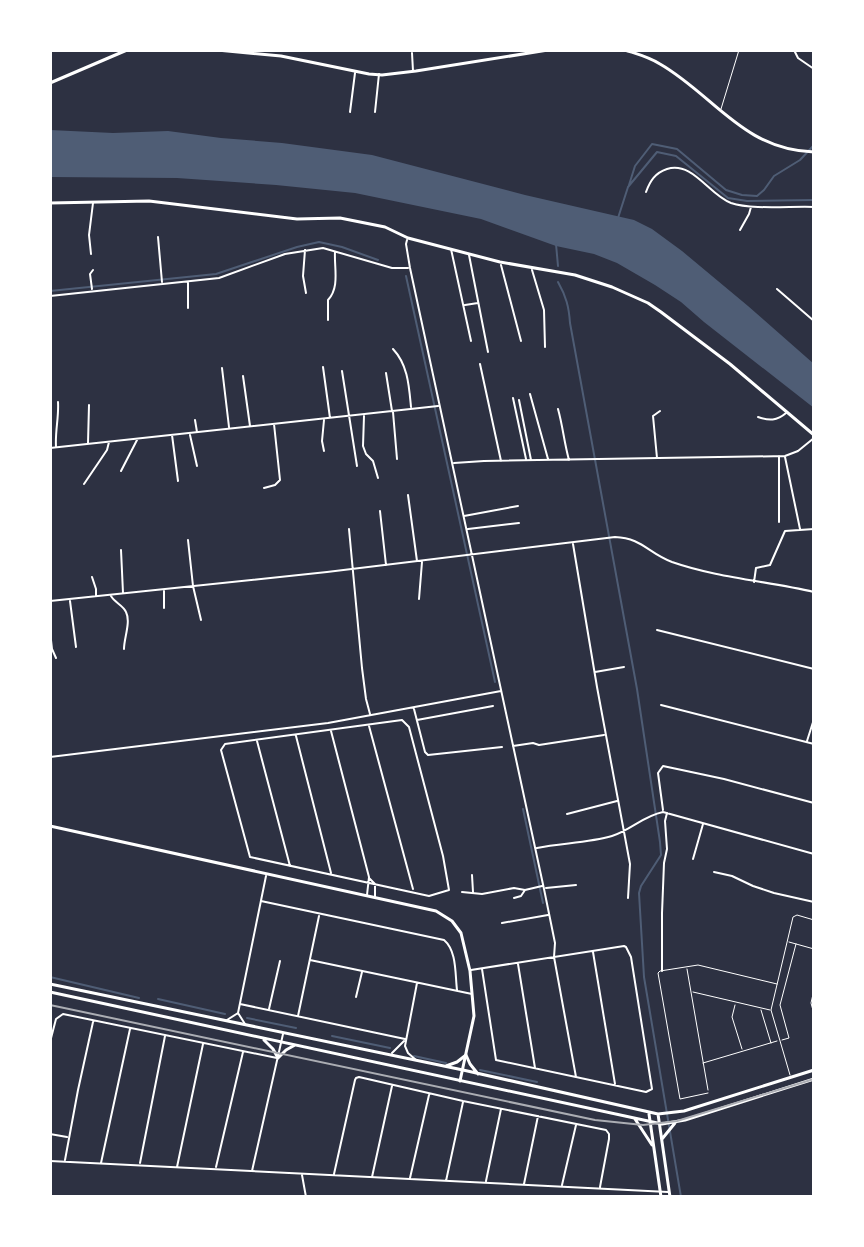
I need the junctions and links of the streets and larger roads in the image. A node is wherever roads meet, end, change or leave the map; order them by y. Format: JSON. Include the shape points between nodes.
{"nodes":[{"id":1,"x":127,"y":50,"type":"edge"},
{"id":2,"x":217,"y":50,"type":"edge"},
{"id":3,"x":548,"y":50,"type":"edge"},
{"id":4,"x":625,"y":50,"type":"edge"},
{"id":5,"x":794,"y":50,"type":"edge"},
{"id":6,"x":412,"y":53,"type":"dead end"},
{"id":7,"x":515,"y":53,"type":"edge"},
{"id":8,"x":814,"y":69,"type":"edge"},
{"id":9,"x":355,"y":71,"type":"junction"},
{"id":10,"x":413,"y":71,"type":"junction"},
{"id":11,"x":379,"y":74,"type":"junction"},
{"id":12,"x":50,"y":83,"type":"edge"},
{"id":13,"x":350,"y":112,"type":"dead end"},
{"id":14,"x":375,"y":112,"type":"dead end"},
{"id":15,"x":810,"y":152,"type":"edge"},
{"id":16,"x":646,"y":192,"type":"dead end"},
{"id":17,"x":94,"y":202,"type":"junction"},
{"id":18,"x":50,"y":203,"type":"edge"},
{"id":19,"x":751,"y":205,"type":"junction"},
{"id":20,"x":814,"y":207,"type":"edge"},
{"id":21,"x":740,"y":230,"type":"dead end"},
{"id":22,"x":158,"y":237,"type":"dead end"},
{"id":23,"x":408,"y":238,"type":"junction"},
{"id":24,"x":451,"y":249,"type":"junction"},
{"id":25,"x":305,"y":250,"type":"junction"},
{"id":26,"x":335,"y":250,"type":"junction"},
{"id":27,"x":469,"y":253,"type":"junction"},
{"id":28,"x":91,"y":254,"type":"dead end"},
{"id":29,"x":500,"y":262,"type":"junction"},
{"id":30,"x":410,"y":268,"type":"junction"},
{"id":31,"x":531,"y":268,"type":"junction"},
{"id":32,"x":93,"y":270,"type":"dead end"},
{"id":33,"x":162,"y":280,"type":"junction"},
{"id":34,"x":188,"y":282,"type":"junction"},
{"id":35,"x":92,"y":289,"type":"junction"},
{"id":36,"x":777,"y":289,"type":"dead end"},
{"id":37,"x":306,"y":293,"type":"dead end"},
{"id":38,"x":50,"y":296,"type":"edge"},
{"id":39,"x":479,"y":303,"type":"junction"},
{"id":40,"x":464,"y":305,"type":"junction"},
{"id":41,"x":188,"y":308,"type":"dead end"},
{"id":42,"x":328,"y":320,"type":"dead end"},
{"id":43,"x":814,"y":321,"type":"edge"},
{"id":44,"x":471,"y":341,"type":"dead end"},
{"id":45,"x":521,"y":341,"type":"dead end"},
{"id":46,"x":545,"y":347,"type":"dead end"},
{"id":47,"x":393,"y":349,"type":"dead end"},
{"id":48,"x":488,"y":352,"type":"dead end"},
{"id":49,"x":480,"y":364,"type":"dead end"},
{"id":50,"x":323,"y":367,"type":"dead end"},
{"id":51,"x":222,"y":368,"type":"dead end"},
{"id":52,"x":342,"y":371,"type":"dead end"},
{"id":53,"x":386,"y":373,"type":"dead end"},
{"id":54,"x":243,"y":376,"type":"dead end"},
{"id":55,"x":530,"y":394,"type":"dead end"},
{"id":56,"x":513,"y":398,"type":"dead end"},
{"id":57,"x":519,"y":400,"type":"dead end"},
{"id":58,"x":58,"y":402,"type":"dead end"},
{"id":59,"x":89,"y":405,"type":"dead end"},
{"id":60,"x":438,"y":406,"type":"junction"},
{"id":61,"x":411,"y":409,"type":"junction"},
{"id":62,"x":558,"y":409,"type":"dead end"},
{"id":63,"x":392,"y":411,"type":"junction"},
{"id":64,"x":660,"y":411,"type":"dead end"},
{"id":65,"x":787,"y":413,"type":"junction"},
{"id":66,"x":364,"y":414,"type":"junction"},
{"id":67,"x":349,"y":416,"type":"junction"},
{"id":68,"x":758,"y":417,"type":"dead end"},
{"id":69,"x":324,"y":418,"type":"junction"},
{"id":70,"x":330,"y":418,"type":"junction"},
{"id":71,"x":195,"y":420,"type":"dead end"},
{"id":72,"x":274,"y":424,"type":"junction"},
{"id":73,"x":250,"y":426,"type":"junction"},
{"id":74,"x":229,"y":429,"type":"junction"},
{"id":75,"x":197,"y":433,"type":"junction"},
{"id":76,"x":190,"y":434,"type":"junction"},
{"id":77,"x":172,"y":435,"type":"junction"},
{"id":78,"x":814,"y":436,"type":"edge"},
{"id":79,"x":137,"y":439,"type":"junction"},
{"id":80,"x":109,"y":442,"type":"junction"},
{"id":81,"x":88,"y":444,"type":"junction"},
{"id":82,"x":50,"y":448,"type":"edge"},
{"id":83,"x":56,"y":448,"type":"junction"},
{"id":84,"x":324,"y":451,"type":"dead end"},
{"id":85,"x":779,"y":456,"type":"junction"},
{"id":86,"x":785,"y":456,"type":"junction"},
{"id":87,"x":397,"y":459,"type":"dead end"},
{"id":88,"x":657,"y":459,"type":"junction"},
{"id":89,"x":569,"y":460,"type":"junction"},
{"id":90,"x":501,"y":461,"type":"junction"},
{"id":91,"x":527,"y":461,"type":"junction"},
{"id":92,"x":532,"y":461,"type":"junction"},
{"id":93,"x":548,"y":461,"type":"junction"},
{"id":94,"x":452,"y":464,"type":"junction"},
{"id":95,"x":197,"y":466,"type":"dead end"},
{"id":96,"x":357,"y":466,"type":"dead end"},
{"id":97,"x":121,"y":471,"type":"dead end"},
{"id":98,"x":378,"y":478,"type":"dead end"},
{"id":99,"x":178,"y":481,"type":"dead end"},
{"id":100,"x":84,"y":484,"type":"dead end"},
{"id":101,"x":264,"y":488,"type":"dead end"},
{"id":102,"x":408,"y":495,"type":"dead end"},
{"id":103,"x":518,"y":506,"type":"dead end"},
{"id":104,"x":380,"y":511,"type":"dead end"},
{"id":105,"x":463,"y":516,"type":"junction"},
{"id":106,"x":779,"y":522,"type":"dead end"},
{"id":107,"x":519,"y":523,"type":"dead end"},
{"id":108,"x":349,"y":529,"type":"dead end"},
{"id":109,"x":466,"y":529,"type":"junction"},
{"id":110,"x":814,"y":529,"type":"edge"},
{"id":111,"x":800,"y":530,"type":"junction"},
{"id":112,"x":188,"y":540,"type":"dead end"},
{"id":113,"x":573,"y":543,"type":"junction"},
{"id":114,"x":121,"y":550,"type":"dead end"},
{"id":115,"x":470,"y":555,"type":"junction"},
{"id":116,"x":417,"y":561,"type":"junction"},
{"id":117,"x":422,"y":561,"type":"junction"},
{"id":118,"x":386,"y":565,"type":"junction"},
{"id":119,"x":353,"y":568,"type":"junction"},
{"id":120,"x":92,"y":577,"type":"dead end"},
{"id":121,"x":754,"y":582,"type":"junction"},
{"id":122,"x":193,"y":586,"type":"junction"},
{"id":123,"x":164,"y":589,"type":"junction"},
{"id":124,"x":814,"y":592,"type":"edge"},
{"id":125,"x":123,"y":594,"type":"junction"},
{"id":126,"x":110,"y":595,"type":"junction"},
{"id":127,"x":96,"y":597,"type":"junction"},
{"id":128,"x":419,"y":599,"type":"dead end"},
{"id":129,"x":70,"y":600,"type":"junction"},
{"id":130,"x":50,"y":601,"type":"edge"},
{"id":131,"x":164,"y":608,"type":"dead end"},
{"id":132,"x":201,"y":620,"type":"dead end"},
{"id":133,"x":657,"y":630,"type":"dead end"},
{"id":134,"x":50,"y":631,"type":"edge"},
{"id":135,"x":76,"y":647,"type":"dead end"},
{"id":136,"x":124,"y":649,"type":"dead end"},
{"id":137,"x":56,"y":658,"type":"dead end"},
{"id":138,"x":624,"y":667,"type":"dead end"},
{"id":139,"x":814,"y":669,"type":"edge"},
{"id":140,"x":594,"y":672,"type":"junction"},
{"id":141,"x":502,"y":691,"type":"junction"},
{"id":142,"x":661,"y":705,"type":"dead end"},
{"id":143,"x":493,"y":706,"type":"dead end"},
{"id":144,"x":414,"y":708,"type":"junction"},
{"id":145,"x":371,"y":715,"type":"junction"},
{"id":146,"x":814,"y":719,"type":"edge"},
{"id":147,"x":417,"y":720,"type":"junction"},
{"id":148,"x":369,"y":724,"type":"junction"},
{"id":149,"x":331,"y":730,"type":"junction"},
{"id":150,"x":295,"y":735,"type":"junction"},
{"id":151,"x":605,"y":735,"type":"junction"},
{"id":152,"x":257,"y":740,"type":"junction"},
{"id":153,"x":807,"y":742,"type":"junction"},
{"id":154,"x":814,"y":744,"type":"edge"},
{"id":155,"x":513,"y":746,"type":"junction"},
{"id":156,"x":502,"y":747,"type":"dead end"},
{"id":157,"x":50,"y":757,"type":"edge"},
{"id":158,"x":618,"y":800,"type":"junction"},
{"id":159,"x":814,"y":803,"type":"edge"},
{"id":160,"x":665,"y":812,"type":"junction"},
{"id":161,"x":567,"y":814,"type":"dead end"},
{"id":162,"x":703,"y":823,"type":"junction"},
{"id":163,"x":50,"y":826,"type":"edge"},
{"id":164,"x":623,"y":832,"type":"junction"},
{"id":165,"x":536,"y":848,"type":"junction"},
{"id":166,"x":814,"y":854,"type":"edge"},
{"id":167,"x":693,"y":859,"type":"dead end"},
{"id":168,"x":290,"y":866,"type":"junction"},
{"id":169,"x":714,"y":872,"type":"dead end"},
{"id":170,"x":266,"y":875,"type":"junction"},
{"id":171,"x":331,"y":875,"type":"junction"},
{"id":172,"x":472,"y":875,"type":"dead end"},
{"id":173,"x":369,"y":877,"type":"junction"},
{"id":174,"x":368,"y":883,"type":"junction"},
{"id":175,"x":375,"y":884,"type":"junction"},
{"id":176,"x":576,"y":885,"type":"dead end"},
{"id":177,"x":542,"y":887,"type":"junction"},
{"id":178,"x":525,"y":890,"type":"junction"},
{"id":179,"x":414,"y":892,"type":"junction"},
{"id":180,"x":462,"y":892,"type":"dead end"},
{"id":181,"x":473,"y":893,"type":"junction"},
{"id":182,"x":367,"y":895,"type":"junction"},
{"id":183,"x":375,"y":897,"type":"junction"},
{"id":184,"x":514,"y":898,"type":"dead end"},
{"id":185,"x":628,"y":898,"type":"dead end"},
{"id":186,"x":261,"y":901,"type":"junction"},
{"id":187,"x":814,"y":902,"type":"edge"},
{"id":188,"x":319,"y":914,"type":"junction"},
{"id":189,"x":549,"y":914,"type":"junction"},
{"id":190,"x":502,"y":923,"type":"dead end"},
{"id":191,"x":593,"y":951,"type":"junction"},
{"id":192,"x":554,"y":957,"type":"junction"},
{"id":193,"x":310,"y":960,"type":"junction"},
{"id":194,"x":280,"y":961,"type":"dead end"},
{"id":195,"x":517,"y":963,"type":"junction"},
{"id":196,"x":482,"y":969,"type":"junction"},
{"id":197,"x":363,"y":971,"type":"junction"},
{"id":198,"x":470,"y":971,"type":"junction"},
{"id":199,"x":662,"y":971,"type":"road end"},
{"id":200,"x":417,"y":982,"type":"junction"},
{"id":201,"x":50,"y":984,"type":"edge"},
{"id":202,"x":457,"y":990,"type":"junction"},
{"id":203,"x":50,"y":992,"type":"edge"},
{"id":204,"x":473,"y":994,"type":"junction"},
{"id":205,"x":356,"y":997,"type":"dead end"},
{"id":206,"x":240,"y":1004,"type":"junction"},
{"id":207,"x":147,"y":1005,"type":"junction"},
{"id":208,"x":269,"y":1011,"type":"junction"},
{"id":209,"x":146,"y":1013,"type":"junction"},
{"id":210,"x":238,"y":1013,"type":"junction"},
{"id":211,"x":298,"y":1017,"type":"junction"},
{"id":212,"x":94,"y":1020,"type":"junction"},
{"id":213,"x":226,"y":1020,"type":"junction"},
{"id":214,"x":247,"y":1026,"type":"junction"},
{"id":215,"x":130,"y":1028,"type":"junction"},
{"id":216,"x":283,"y":1033,"type":"junction"},
{"id":217,"x":165,"y":1035,"type":"junction"},
{"id":218,"x":262,"y":1038,"type":"junction"},
{"id":219,"x":405,"y":1039,"type":"junction"},
{"id":220,"x":50,"y":1042,"type":"edge"},
{"id":221,"x":281,"y":1042,"type":"junction"},
{"id":222,"x":203,"y":1043,"type":"junction"},
{"id":223,"x":295,"y":1045,"type":"junction"},
{"id":224,"x":243,"y":1051,"type":"junction"},
{"id":225,"x":387,"y":1055,"type":"junction"},
{"id":226,"x":466,"y":1055,"type":"junction"},
{"id":227,"x":278,"y":1058,"type":"junction"},
{"id":228,"x":418,"y":1061,"type":"junction"},
{"id":229,"x":443,"y":1067,"type":"junction"},
{"id":230,"x":463,"y":1070,"type":"junction"},
{"id":231,"x":535,"y":1070,"type":"junction"},
{"id":232,"x":814,"y":1070,"type":"edge"},
{"id":233,"x":478,"y":1074,"type":"junction"},
{"id":234,"x":576,"y":1077,"type":"junction"},
{"id":235,"x":814,"y":1079,"type":"edge"},
{"id":236,"x":460,"y":1081,"type":"junction"},
{"id":237,"x":392,"y":1085,"type":"junction"},
{"id":238,"x":616,"y":1086,"type":"junction"},
{"id":239,"x":429,"y":1093,"type":"junction"},
{"id":240,"x":463,"y":1101,"type":"junction"},
{"id":241,"x":501,"y":1108,"type":"junction"},
{"id":242,"x":648,"y":1112,"type":"junction"},
{"id":243,"x":661,"y":1114,"type":"junction"},
{"id":244,"x":539,"y":1115,"type":"junction"},
{"id":245,"x":635,"y":1119,"type":"junction"},
{"id":246,"x":650,"y":1121,"type":"junction"},
{"id":247,"x":576,"y":1123,"type":"junction"},
{"id":248,"x":659,"y":1123,"type":"junction"},
{"id":249,"x":675,"y":1123,"type":"junction"},
{"id":250,"x":50,"y":1134,"type":"edge"},
{"id":251,"x":69,"y":1137,"type":"junction"},
{"id":252,"x":661,"y":1141,"type":"junction"},
{"id":253,"x":654,"y":1149,"type":"junction"},
{"id":254,"x":50,"y":1161,"type":"edge"},
{"id":255,"x":65,"y":1162,"type":"junction"},
{"id":256,"x":101,"y":1163,"type":"junction"},
{"id":257,"x":139,"y":1166,"type":"junction"},
{"id":258,"x":176,"y":1167,"type":"junction"},
{"id":259,"x":215,"y":1169,"type":"junction"},
{"id":260,"x":252,"y":1171,"type":"junction"},
{"id":261,"x":302,"y":1174,"type":"junction"},
{"id":262,"x":334,"y":1175,"type":"junction"},
{"id":263,"x":372,"y":1177,"type":"junction"},
{"id":264,"x":410,"y":1179,"type":"junction"},
{"id":265,"x":446,"y":1181,"type":"junction"},
{"id":266,"x":485,"y":1183,"type":"junction"},
{"id":267,"x":524,"y":1185,"type":"junction"},
{"id":268,"x":561,"y":1187,"type":"junction"},
{"id":269,"x":600,"y":1188,"type":"junction"},
{"id":270,"x":661,"y":1194,"type":"edge"},
{"id":271,"x":669,"y":1194,"type":"edge"},
{"id":272,"x":306,"y":1197,"type":"edge"}],
"edges":[{"from":1,"to":12,"type":"street"},
{"from":2,"to":9,"type":"street"},
{"from":3,"to":7,"type":"street"},
{"from":4,"to":15,"type":"street","via":[[664,66],[738,127],[774,145]]},
{"from":5,"to":8,"type":"street"},
{"from":6,"to":10,"type":"street"},
{"from":7,"to":10,"type":"street"},
{"from":9,"to":11,"type":"street"},
{"from":9,"to":13,"type":"street"},
{"from":10,"to":11,"type":"street"},
{"from":11,"to":14,"type":"street"},
{"from":16,"to":19,"type":"street","via":[[656,174],[680,167],[729,202]]},
{"from":17,"to":18,"type":"street"},
{"from":17,"to":23,"type":"street","via":[[149,201],[297,219],[340,218],[385,227]]},
{"from":17,"to":28,"type":"street"},
{"from":19,"to":20,"type":"street"},
{"from":19,"to":21,"type":"street"},
{"from":22,"to":33,"type":"street"},
{"from":23,"to":24,"type":"street"},
{"from":23,"to":30,"type":"street"},
{"from":24,"to":27,"type":"street"},
{"from":24,"to":40,"type":"street"},
{"from":25,"to":26,"type":"street"},
{"from":25,"to":34,"type":"street","via":[[219,278]]},
{"from":25,"to":37,"type":"street"},
{"from":26,"to":30,"type":"street","via":[[392,268]]},
{"from":26,"to":42,"type":"street","via":[[335,291],[328,300]]},
{"from":27,"to":29,"type":"street"},
{"from":27,"to":39,"type":"street"},
{"from":29,"to":31,"type":"street"},
{"from":29,"to":45,"type":"street"},
{"from":30,"to":60,"type":"street"},
{"from":31,"to":46,"type":"street","via":[[544,310]]},
{"from":31,"to":65,"type":"street","via":[[575,275],[648,303]]},
{"from":32,"to":35,"type":"street"},
{"from":33,"to":34,"type":"street"},
{"from":33,"to":35,"type":"street"},
{"from":34,"to":41,"type":"street"},
{"from":35,"to":38,"type":"street"},
{"from":36,"to":43,"type":"street"},
{"from":39,"to":40,"type":"street"},
{"from":39,"to":48,"type":"street"},
{"from":40,"to":44,"type":"street"},
{"from":47,"to":61,"type":"street","via":[[406,372]]},
{"from":49,"to":90,"type":"street"},
{"from":50,"to":70,"type":"street"},
{"from":51,"to":74,"type":"street"},
{"from":52,"to":67,"type":"street"},
{"from":53,"to":63,"type":"street"},
{"from":54,"to":73,"type":"street"},
{"from":55,"to":93,"type":"street"},
{"from":56,"to":91,"type":"street"},
{"from":57,"to":92,"type":"street"},
{"from":58,"to":83,"type":"street"},
{"from":59,"to":81,"type":"street"},
{"from":60,"to":61,"type":"street"},
{"from":60,"to":94,"type":"street"},
{"from":61,"to":63,"type":"street"},
{"from":62,"to":89,"type":"street"},
{"from":63,"to":66,"type":"street"},
{"from":63,"to":87,"type":"street"},
{"from":64,"to":88,"type":"street","via":[[653,418]]},
{"from":65,"to":68,"type":"street","via":[[771,420]]},
{"from":65,"to":78,"type":"street"},
{"from":66,"to":67,"type":"street"},
{"from":66,"to":98,"type":"street","via":[[363,446]]},
{"from":67,"to":70,"type":"street"},
{"from":67,"to":96,"type":"street"},
{"from":69,"to":70,"type":"street"},
{"from":69,"to":72,"type":"street"},
{"from":69,"to":84,"type":"street"},
{"from":71,"to":75,"type":"street"},
{"from":72,"to":73,"type":"street"},
{"from":72,"to":101,"type":"street","via":[[280,480]]},
{"from":73,"to":74,"type":"street"},
{"from":74,"to":75,"type":"street"},
{"from":75,"to":76,"type":"street"},
{"from":76,"to":77,"type":"street"},
{"from":76,"to":95,"type":"street"},
{"from":77,"to":79,"type":"street"},
{"from":77,"to":99,"type":"street"},
{"from":78,"to":86,"type":"street"},
{"from":79,"to":80,"type":"street"},
{"from":79,"to":97,"type":"street"},
{"from":80,"to":81,"type":"street"},
{"from":80,"to":100,"type":"street"},
{"from":81,"to":83,"type":"street"},
{"from":82,"to":83,"type":"street"},
{"from":85,"to":86,"type":"street"},
{"from":85,"to":88,"type":"street"},
{"from":85,"to":106,"type":"street"},
{"from":86,"to":111,"type":"street"},
{"from":88,"to":89,"type":"street"},
{"from":89,"to":93,"type":"street"},
{"from":90,"to":91,"type":"street"},
{"from":90,"to":94,"type":"street"},
{"from":91,"to":92,"type":"street"},
{"from":92,"to":93,"type":"street"},
{"from":94,"to":105,"type":"street"},
{"from":102,"to":116,"type":"street"},
{"from":103,"to":105,"type":"street"},
{"from":104,"to":118,"type":"street"},
{"from":105,"to":109,"type":"street"},
{"from":107,"to":109,"type":"street"},
{"from":108,"to":119,"type":"street"},
{"from":109,"to":115,"type":"street"},
{"from":110,"to":111,"type":"street"},
{"from":111,"to":121,"type":"street","via":[[785,531],[770,565],[756,568]]},
{"from":112,"to":122,"type":"street"},
{"from":113,"to":115,"type":"street"},
{"from":113,"to":121,"type":"street","via":[[615,537],[637,540],[670,561]]},
{"from":113,"to":140,"type":"street"},
{"from":114,"to":125,"type":"street"},
{"from":115,"to":117,"type":"street"},
{"from":115,"to":141,"type":"street"},
{"from":116,"to":117,"type":"street"},
{"from":116,"to":118,"type":"street"},
{"from":117,"to":128,"type":"street"},
{"from":118,"to":119,"type":"street"},
{"from":119,"to":122,"type":"street"},
{"from":119,"to":145,"type":"street"},
{"from":120,"to":127,"type":"street"},
{"from":121,"to":124,"type":"street"},
{"from":122,"to":123,"type":"street"},
{"from":122,"to":132,"type":"street"},
{"from":123,"to":125,"type":"street"},
{"from":123,"to":131,"type":"street"},
{"from":125,"to":126,"type":"street"},
{"from":126,"to":127,"type":"street"},
{"from":126,"to":136,"type":"street","via":[[128,619]]},
{"from":127,"to":129,"type":"street"},
{"from":129,"to":130,"type":"street"},
{"from":129,"to":135,"type":"street"},
{"from":133,"to":139,"type":"street"},
{"from":134,"to":137,"type":"street"},
{"from":138,"to":140,"type":"street"},
{"from":140,"to":151,"type":"street"},
{"from":141,"to":144,"type":"street"},
{"from":141,"to":155,"type":"street"},
{"from":142,"to":153,"type":"street"},
{"from":143,"to":147,"type":"street"},
{"from":144,"to":145,"type":"street"},
{"from":144,"to":147,"type":"street"},
{"from":145,"to":157,"type":"street"},
{"from":146,"to":153,"type":"street"},
{"from":147,"to":156,"type":"street","via":[[428,755]]},
{"from":148,"to":149,"type":"street"},
{"from":148,"to":179,"type":"street"},
{"from":148,"to":179,"type":"street","via":[[402,720],[409,727],[449,890],[429,896]]},
{"from":149,"to":150,"type":"street"},
{"from":149,"to":173,"type":"street"},
{"from":150,"to":152,"type":"street"},
{"from":150,"to":171,"type":"street"},
{"from":151,"to":155,"type":"street"},
{"from":151,"to":158,"type":"street"},
{"from":152,"to":168,"type":"street"},
{"from":152,"to":168,"type":"street","via":[[225,744],[221,750],[236,810],[250,857]]},
{"from":153,"to":154,"type":"street"},
{"from":155,"to":165,"type":"street"},
{"from":158,"to":161,"type":"street"},
{"from":158,"to":164,"type":"street"},
{"from":159,"to":160,"type":"street","via":[[663,766],[658,773]]},
{"from":160,"to":162,"type":"street"},
{"from":160,"to":164,"type":"street","via":[[650,814]]},
{"from":160,"to":199,"type":"street"},
{"from":162,"to":166,"type":"street"},
{"from":162,"to":167,"type":"street"},
{"from":163,"to":170,"type":"street"},
{"from":164,"to":165,"type":"street"},
{"from":164,"to":185,"type":"street","via":[[630,864]]},
{"from":165,"to":177,"type":"street"},
{"from":168,"to":171,"type":"street"},
{"from":169,"to":187,"type":"street"},
{"from":170,"to":182,"type":"street"},
{"from":170,"to":186,"type":"street"},
{"from":171,"to":174,"type":"street"},
{"from":172,"to":181,"type":"street"},
{"from":173,"to":174,"type":"street"},
{"from":173,"to":175,"type":"street"},
{"from":174,"to":175,"type":"street"},
{"from":174,"to":182,"type":"street"},
{"from":175,"to":179,"type":"street"},
{"from":175,"to":183,"type":"street"},
{"from":176,"to":177,"type":"street"},
{"from":177,"to":178,"type":"street"},
{"from":177,"to":189,"type":"street"},
{"from":178,"to":181,"type":"street"},
{"from":178,"to":184,"type":"street"},
{"from":180,"to":181,"type":"street"},
{"from":182,"to":183,"type":"street"},
{"from":183,"to":198,"type":"street","via":[[436,911],[452,921],[461,933]]},
{"from":186,"to":188,"type":"street"},
{"from":186,"to":206,"type":"street"},
{"from":188,"to":193,"type":"street"},
{"from":188,"to":202,"type":"street","via":[[444,940],[450,945]]},
{"from":189,"to":190,"type":"street"},
{"from":189,"to":192,"type":"street"},
{"from":191,"to":192,"type":"street"},
{"from":191,"to":238,"type":"street"},
{"from":191,"to":238,"type":"street","via":[[624,946],[629,950],[652,1087],[646,1092]]},
{"from":192,"to":195,"type":"street"},
{"from":192,"to":234,"type":"street"},
{"from":193,"to":197,"type":"street"},
{"from":193,"to":211,"type":"street"},
{"from":194,"to":208,"type":"street"},
{"from":195,"to":196,"type":"street"},
{"from":195,"to":231,"type":"street"},
{"from":196,"to":198,"type":"street"},
{"from":196,"to":231,"type":"street","via":[[496,1060]]},
{"from":197,"to":200,"type":"street"},
{"from":197,"to":205,"type":"street"},
{"from":198,"to":204,"type":"street"},
{"from":200,"to":202,"type":"street"},
{"from":200,"to":219,"type":"street"},
{"from":201,"to":207,"type":"street"},
{"from":202,"to":204,"type":"street"},
{"from":203,"to":209,"type":"street"},
{"from":204,"to":226,"type":"street"},
{"from":206,"to":208,"type":"street"},
{"from":206,"to":210,"type":"street"},
{"from":207,"to":209,"type":"street"},
{"from":207,"to":213,"type":"street"},
{"from":208,"to":211,"type":"street"},
{"from":209,"to":218,"type":"street"},
{"from":210,"to":213,"type":"street"},
{"from":210,"to":214,"type":"street"},
{"from":211,"to":219,"type":"street"},
{"from":212,"to":215,"type":"street"},
{"from":212,"to":220,"type":"street","via":[[63,1014],[56,1019]]},
{"from":212,"to":251,"type":"street"},
{"from":213,"to":214,"type":"street"},
{"from":214,"to":216,"type":"street"},
{"from":215,"to":217,"type":"street"},
{"from":215,"to":256,"type":"street"},
{"from":216,"to":221,"type":"street"},
{"from":216,"to":225,"type":"street"},
{"from":217,"to":222,"type":"street"},
{"from":217,"to":257,"type":"street"},
{"from":218,"to":221,"type":"street"},
{"from":218,"to":227,"type":"street"},
{"from":219,"to":225,"type":"street"},
{"from":219,"to":228,"type":"street","via":[[408,1053]]},
{"from":221,"to":223,"type":"street"},
{"from":221,"to":227,"type":"street"},
{"from":222,"to":224,"type":"street"},
{"from":222,"to":258,"type":"street"},
{"from":223,"to":227,"type":"street"},
{"from":223,"to":236,"type":"street"},
{"from":224,"to":227,"type":"street"},
{"from":224,"to":259,"type":"street"},
{"from":225,"to":228,"type":"street"},
{"from":226,"to":229,"type":"street"},
{"from":226,"to":230,"type":"street"},
{"from":226,"to":233,"type":"street"},
{"from":227,"to":260,"type":"street"},
{"from":228,"to":229,"type":"street"},
{"from":229,"to":230,"type":"street"},
{"from":230,"to":233,"type":"street"},
{"from":230,"to":236,"type":"street"},
{"from":231,"to":234,"type":"street"},
{"from":232,"to":243,"type":"street"},
{"from":233,"to":242,"type":"street"},
{"from":234,"to":238,"type":"street"},
{"from":235,"to":249,"type":"street"},
{"from":236,"to":245,"type":"street"},
{"from":237,"to":239,"type":"street"},
{"from":237,"to":262,"type":"street","via":[[356,1078]]},
{"from":237,"to":263,"type":"street"},
{"from":239,"to":240,"type":"street"},
{"from":239,"to":264,"type":"street"},
{"from":240,"to":241,"type":"street"},
{"from":240,"to":265,"type":"street"},
{"from":241,"to":244,"type":"street"},
{"from":241,"to":266,"type":"street"},
{"from":242,"to":243,"type":"street"},
{"from":242,"to":246,"type":"street"},
{"from":243,"to":248,"type":"street"},
{"from":244,"to":247,"type":"street"},
{"from":244,"to":267,"type":"street"},
{"from":245,"to":246,"type":"street"},
{"from":245,"to":253,"type":"street"},
{"from":246,"to":248,"type":"street"},
{"from":246,"to":253,"type":"street"},
{"from":247,"to":268,"type":"street"},
{"from":247,"to":269,"type":"street","via":[[609,1134]]},
{"from":248,"to":249,"type":"street"},
{"from":248,"to":252,"type":"street"},
{"from":249,"to":252,"type":"street"},
{"from":250,"to":251,"type":"street"},
{"from":251,"to":255,"type":"street"},
{"from":252,"to":271,"type":"street"},
{"from":253,"to":270,"type":"street"},
{"from":254,"to":255,"type":"street"},
{"from":255,"to":256,"type":"street"},
{"from":256,"to":257,"type":"street"},
{"from":257,"to":258,"type":"street"},
{"from":258,"to":259,"type":"street"},
{"from":259,"to":260,"type":"street"},
{"from":260,"to":261,"type":"street"},
{"from":261,"to":262,"type":"street"},
{"from":261,"to":272,"type":"street"},
{"from":262,"to":263,"type":"street"},
{"from":263,"to":264,"type":"street"},
{"from":264,"to":265,"type":"street"},
{"from":265,"to":266,"type":"street"},
{"from":266,"to":267,"type":"street"},
{"from":267,"to":268,"type":"street"},
{"from":268,"to":269,"type":"street"},
{"from":269,"to":270,"type":"street"},
{"from":270,"to":271,"type":"street"}]}
